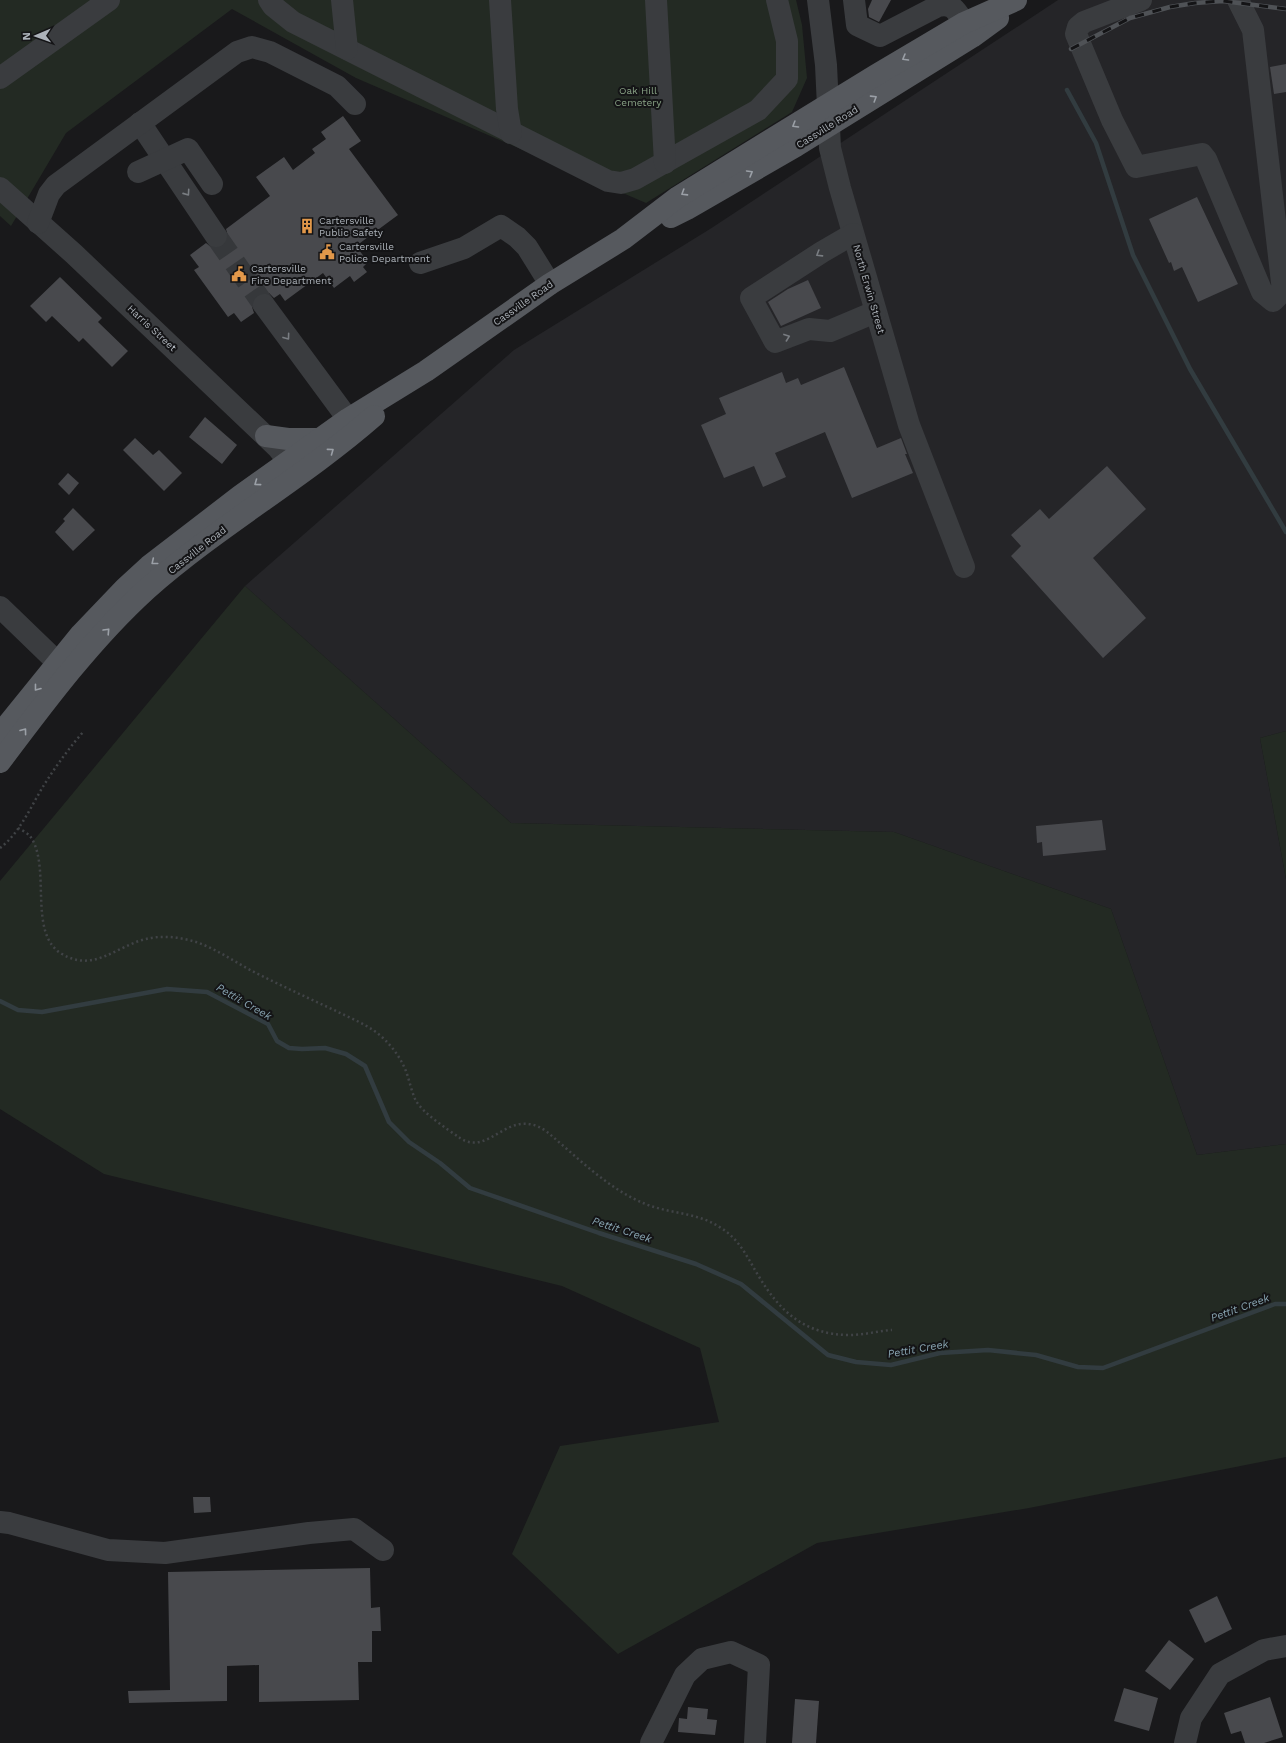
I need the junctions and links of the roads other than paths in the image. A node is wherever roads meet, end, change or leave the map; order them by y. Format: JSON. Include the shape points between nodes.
{"nodes":[{"id":1,"x":109,"y":0,"type":"edge"},
{"id":2,"x":268,"y":0,"type":"edge"},
{"id":3,"x":342,"y":0,"type":"edge"},
{"id":4,"x":500,"y":0,"type":"edge"},
{"id":5,"x":656,"y":0,"type":"edge"},
{"id":6,"x":777,"y":0,"type":"edge"},
{"id":7,"x":818,"y":0,"type":"edge"},
{"id":8,"x":854,"y":0,"type":"edge"},
{"id":9,"x":1016,"y":0,"type":"edge"},
{"id":10,"x":1022,"y":0,"type":"edge"},
{"id":11,"x":1141,"y":0,"type":"edge"},
{"id":12,"x":1238,"y":0,"type":"edge"},
{"id":13,"x":964,"y":23,"type":"junction"},
{"id":14,"x":347,"y":49,"type":"junction"},
{"id":15,"x":0,"y":78,"type":"edge"},
{"id":16,"x":355,"y":104,"type":"dead end"},
{"id":17,"x":828,"y":105,"type":"junction"},
{"id":18,"x":140,"y":123,"type":"junction"},
{"id":19,"x":829,"y":126,"type":"junction"},
{"id":20,"x":511,"y":133,"type":"junction"},
{"id":21,"x":164,"y":160,"type":"junction"},
{"id":22,"x":665,"y":163,"type":"junction"},
{"id":23,"x":138,"y":172,"type":"dead end"},
{"id":24,"x":212,"y":184,"type":"dead end"},
{"id":25,"x":0,"y":188,"type":"edge"},
{"id":26,"x":38,"y":223,"type":"junction"},
{"id":27,"x":853,"y":234,"type":"junction"},
{"id":28,"x":216,"y":236,"type":"tunnel mouth"},
{"id":29,"x":623,"y":239,"type":"junction"},
{"id":30,"x":420,"y":263,"type":"dead end"},
{"id":31,"x":550,"y":284,"type":"junction"},
{"id":32,"x":264,"y":305,"type":"tunnel mouth"},
{"id":33,"x":875,"y":312,"type":"junction"},
{"id":34,"x":426,"y":371,"type":"junction"},
{"id":35,"x":348,"y":419,"type":"junction"},
{"id":36,"x":266,"y":436,"type":"junction"},
{"id":37,"x":320,"y":439,"type":"junction"},
{"id":38,"x":294,"y":467,"type":"junction"},
{"id":39,"x":964,"y":567,"type":"dead end"},
{"id":40,"x":0,"y":607,"type":"edge"},
{"id":41,"x":57,"y":662,"type":"junction"},
{"id":42,"x":0,"y":734,"type":"edge"},
{"id":43,"x":0,"y":762,"type":"edge"},
{"id":44,"x":0,"y":1522,"type":"edge"},
{"id":45,"x":383,"y":1550,"type":"dead end"},
{"id":46,"x":1286,"y":1646,"type":"edge"},
{"id":47,"x":651,"y":1743,"type":"edge"},
{"id":48,"x":755,"y":1743,"type":"edge"},
{"id":49,"x":1185,"y":1743,"type":"edge"}],
"edges":[{"from":1,"to":15,"type":"street"},
{"from":2,"to":14,"type":"street","via":[[293,22]]},
{"from":3,"to":14,"type":"street"},
{"from":4,"to":20,"type":"street","via":[[507,109]]},
{"from":5,"to":22,"type":"street"},
{"from":6,"to":22,"type":"street","via":[[786,41],[787,79],[758,110]]},
{"from":7,"to":17,"type":"street","name":"North Erwin Street"},
{"from":8,"to":13,"type":"street","via":[[857,25],[880,36],[946,4],[952,6]]},
{"from":9,"to":13,"type":"main road","name":"Cassville Road"},
{"from":19,"to":10,"type":"main road","name":"Cassville Road","one_way":true,"via":[[972,38]]},
{"from":11,"to":12,"type":"street","via":[[1084,22],[1078,27],[1076,34],[1112,120],[1136,167],[1202,154],[1206,158],[1262,292],[1273,301],[1283,291],[1253,30]]},
{"from":13,"to":17,"type":"main road","name":"Cassville Road","one_way":true},
{"from":14,"to":20,"type":"street"},
{"from":16,"to":18,"type":"street","via":[[337,86],[270,52],[252,47],[237,52]]},
{"from":17,"to":19,"type":"street","name":"North Erwin Street"},
{"from":17,"to":29,"type":"main road","name":"Cassville Road","one_way":true,"via":[[678,198]]},
{"from":18,"to":21,"type":"street"},
{"from":18,"to":26,"type":"street","via":[[56,185],[49,194]]},
{"from":19,"to":27,"type":"street","name":"North Erwin Street","via":[[830,148]]},
{"from":29,"to":19,"type":"main road","name":"Cassville Road","one_way":true,"via":[[687,209]]},
{"from":20,"to":22,"type":"street","via":[[614,183],[635,180]]},
{"from":21,"to":23,"type":"street"},
{"from":21,"to":24,"type":"street","via":[[188,149]]},
{"from":21,"to":28,"type":"street","one_way":true},
{"from":25,"to":26,"type":"street","name":"Harris Street"},
{"from":26,"to":36,"type":"street","name":"Harris Street"},
{"from":27,"to":33,"type":"street","name":"North Erwin Street"},
{"from":27,"to":33,"type":"street","one_way":true,"via":[[751,298],[775,342],[809,329],[830,331]]},
{"from":29,"to":31,"type":"main road","name":"Cassville Road"},
{"from":30,"to":31,"type":"street","via":[[464,248],[501,226],[527,247]]},
{"from":31,"to":34,"type":"main road","name":"Cassville Road"},
{"from":32,"to":35,"type":"street","one_way":true},
{"from":33,"to":39,"type":"street","name":"North Erwin Street","via":[[909,425]]},
{"from":34,"to":35,"type":"main road","name":"Cassville Road"},
{"from":38,"to":34,"type":"main road","name":"Cassville Road","one_way":true,"via":[[358,430]]},
{"from":35,"to":37,"type":"main road","name":"Cassville Road"},
{"from":36,"to":37,"type":"main road"},
{"from":36,"to":38,"type":"street","name":"Harris Street"},
{"from":37,"to":38,"type":"main road","name":"Cassville Road"},
{"from":38,"to":41,"type":"main road","name":"Cassville Road","one_way":true,"via":[[217,513],[149,566],[103,611]]},
{"from":43,"to":38,"type":"main road","name":"Cassville Road","one_way":true,"via":[[71,671],[146,591]]},
{"from":40,"to":41,"type":"street"},
{"from":41,"to":42,"type":"main road","name":"Cassville Road","one_way":true},
{"from":44,"to":45,"type":"street","via":[[108,1550],[165,1553],[310,1532],[354,1529]]},
{"from":46,"to":49,"type":"street","via":[[1264,1650],[1220,1674],[1190,1718]]},
{"from":47,"to":48,"type":"street","via":[[685,1674],[702,1659],[731,1652],[759,1665]]}]}
